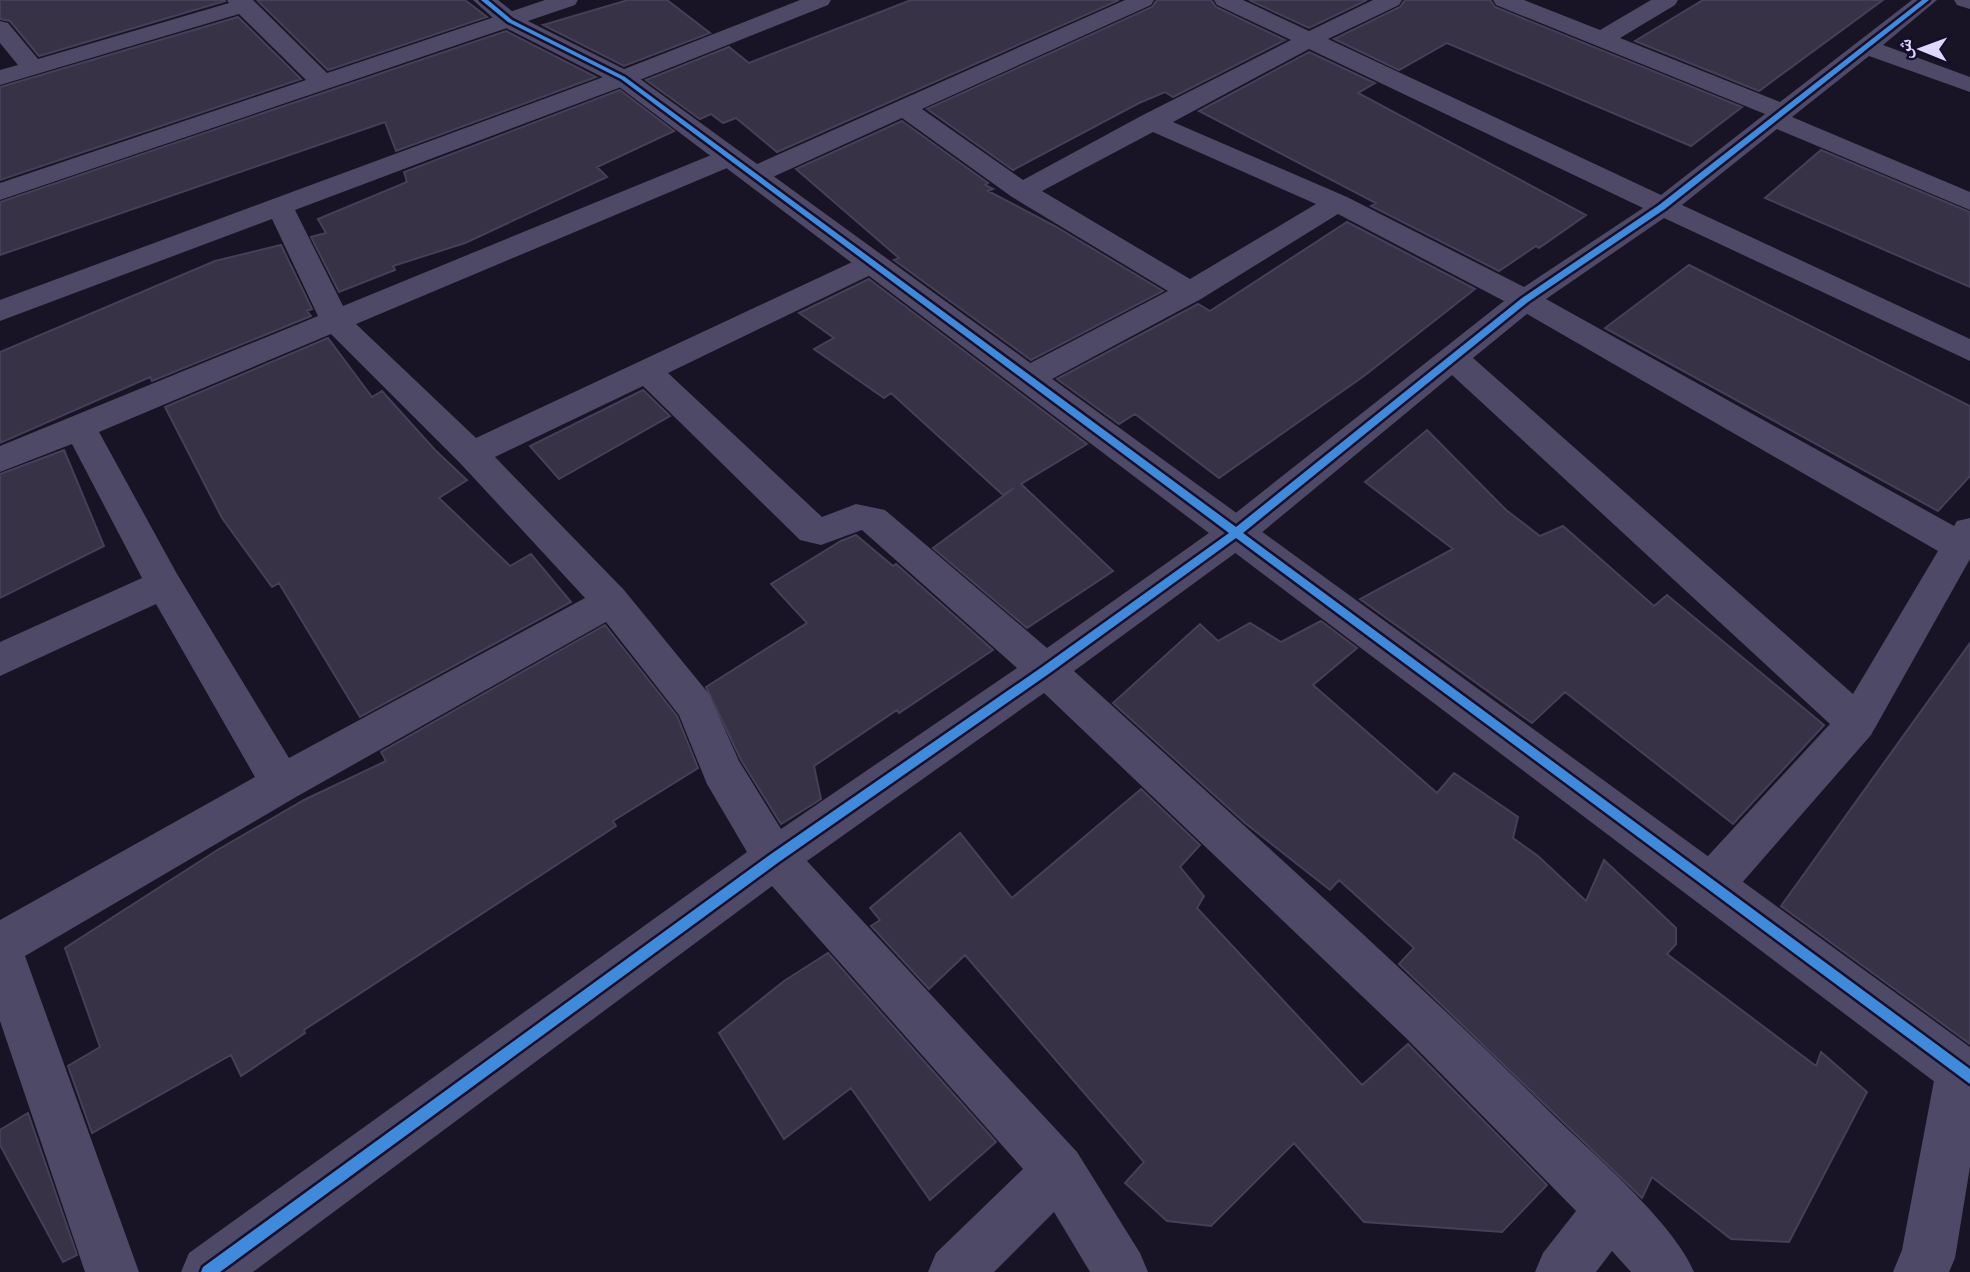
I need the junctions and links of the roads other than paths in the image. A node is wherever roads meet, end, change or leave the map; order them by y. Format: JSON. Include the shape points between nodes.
{"nodes":[{"id":1,"x":567,"y":0,"type":"edge"},
{"id":2,"x":821,"y":0,"type":"edge"},
{"id":3,"x":1143,"y":0,"type":"edge"},
{"id":4,"x":1225,"y":0,"type":"edge"},
{"id":5,"x":1391,"y":0,"type":"edge"},
{"id":6,"x":1504,"y":0,"type":"edge"},
{"id":7,"x":1667,"y":0,"type":"edge"},
{"id":8,"x":1926,"y":0,"type":"edge"},
{"id":9,"x":241,"y":3,"type":"edge"},
{"id":10,"x":497,"y":11,"type":"edge"},
{"id":11,"x":0,"y":28,"type":"edge"},
{"id":12,"x":1604,"y":38,"type":"junction"},
{"id":13,"x":1308,"y":40,"type":"junction"},
{"id":14,"x":1869,"y":48,"type":"junction"},
{"id":15,"x":33,"y":68,"type":"junction"},
{"id":16,"x":0,"y":78,"type":"edge"},
{"id":17,"x":623,"y":78,"type":"junction"},
{"id":18,"x":322,"y":82,"type":"junction"},
{"id":19,"x":1970,"y":85,"type":"edge"},
{"id":20,"x":905,"y":109,"type":"junction"},
{"id":21,"x":1778,"y":116,"type":"junction"},
{"id":22,"x":1150,"y":121,"type":"junction"},
{"id":23,"x":743,"y":166,"type":"junction"},
{"id":24,"x":1022,"y":191,"type":"junction"},
{"id":25,"x":0,"y":192,"type":"edge"},
{"id":26,"x":1970,"y":202,"type":"edge"},
{"id":27,"x":1337,"y":203,"type":"junction"},
{"id":28,"x":279,"y":206,"type":"junction"},
{"id":29,"x":1662,"y":207,"type":"junction"},
{"id":30,"x":873,"y":263,"type":"junction"},
{"id":31,"x":1190,"y":292,"type":"junction"},
{"id":32,"x":1525,"y":300,"type":"junction"},
{"id":33,"x":0,"y":311,"type":"edge"},
{"id":34,"x":337,"y":322,"type":"junction"},
{"id":35,"x":1970,"y":351,"type":"edge"},
{"id":36,"x":1453,"y":358,"type":"junction"},
{"id":37,"x":648,"y":372,"type":"junction"},
{"id":38,"x":1028,"y":378,"type":"junction"},
{"id":39,"x":79,"y":426,"type":"junction"},
{"id":40,"x":472,"y":454,"type":"junction"},
{"id":41,"x":0,"y":460,"type":"edge"},
{"id":42,"x":1236,"y":533,"type":"junction"},
{"id":43,"x":1964,"y":538,"type":"edge"},
{"id":44,"x":164,"y":584,"type":"junction"},
{"id":45,"x":611,"y":601,"type":"junction"},
{"id":46,"x":0,"y":660,"type":"edge"},
{"id":47,"x":1046,"y":670,"type":"junction"},
{"id":48,"x":1857,"y":723,"type":"junction"},
{"id":49,"x":281,"y":784,"type":"junction"},
{"id":50,"x":775,"y":858,"type":"junction"},
{"id":51,"x":1711,"y":885,"type":"junction"},
{"id":52,"x":0,"y":945,"type":"edge"},
{"id":53,"x":0,"y":952,"type":"edge"},
{"id":54,"x":1965,"y":1074,"type":"edge"},
{"id":55,"x":1059,"y":1170,"type":"junction"},
{"id":56,"x":1611,"y":1209,"type":"junction"},
{"id":57,"x":112,"y":1272,"type":"edge"},
{"id":58,"x":208,"y":1272,"type":"edge"},
{"id":59,"x":955,"y":1272,"type":"edge"},
{"id":60,"x":1121,"y":1272,"type":"edge"},
{"id":61,"x":1562,"y":1272,"type":"edge"},
{"id":62,"x":1667,"y":1272,"type":"edge"},
{"id":63,"x":1920,"y":1272,"type":"edge"}],
"edges":[{"from":1,"to":10,"type":"street"},
{"from":2,"to":17,"type":"street"},
{"from":3,"to":20,"type":"street"},
{"from":4,"to":13,"type":"street"},
{"from":5,"to":13,"type":"street"},
{"from":6,"to":12,"type":"street"},
{"from":7,"to":12,"type":"street"},
{"from":8,"to":14,"type":"street"},
{"from":9,"to":15,"type":"street"},
{"from":9,"to":18,"type":"street"},
{"from":10,"to":17,"type":"street"},
{"from":10,"to":18,"type":"street"},
{"from":11,"to":15,"type":"street"},
{"from":12,"to":21,"type":"street"},
{"from":13,"to":22,"type":"street"},
{"from":13,"to":29,"type":"street"},
{"from":14,"to":19,"type":"street"},
{"from":14,"to":21,"type":"street"},
{"from":15,"to":16,"type":"street"},
{"from":17,"to":23,"type":"street"},
{"from":17,"to":28,"type":"street"},
{"from":18,"to":25,"type":"street"},
{"from":20,"to":23,"type":"street"},
{"from":20,"to":24,"type":"street"},
{"from":21,"to":26,"type":"street"},
{"from":21,"to":29,"type":"street"},
{"from":22,"to":24,"type":"street"},
{"from":22,"to":27,"type":"street"},
{"from":23,"to":30,"type":"street"},
{"from":23,"to":34,"type":"street"},
{"from":24,"to":31,"type":"street"},
{"from":27,"to":31,"type":"street"},
{"from":27,"to":32,"type":"street"},
{"from":28,"to":33,"type":"street"},
{"from":28,"to":34,"type":"street"},
{"from":29,"to":32,"type":"street"},
{"from":29,"to":35,"type":"street"},
{"from":30,"to":37,"type":"street"},
{"from":30,"to":38,"type":"street"},
{"from":31,"to":38,"type":"street"},
{"from":32,"to":36,"type":"street"},
{"from":32,"to":43,"type":"street"},
{"from":34,"to":39,"type":"street"},
{"from":34,"to":40,"type":"street"},
{"from":36,"to":42,"type":"street"},
{"from":36,"to":48,"type":"street"},
{"from":37,"to":40,"type":"street"},
{"from":37,"to":47,"type":"street","via":[[813,530],[825,532],[857,517],[872,520]]},
{"from":38,"to":42,"type":"street"},
{"from":39,"to":41,"type":"street"},
{"from":39,"to":44,"type":"street"},
{"from":40,"to":45,"type":"street"},
{"from":42,"to":47,"type":"street"},
{"from":42,"to":51,"type":"street"},
{"from":43,"to":48,"type":"street"},
{"from":44,"to":46,"type":"street"},
{"from":44,"to":49,"type":"street"},
{"from":45,"to":49,"type":"street"},
{"from":45,"to":50,"type":"street","via":[[695,706],[722,771]]},
{"from":47,"to":50,"type":"street"},
{"from":47,"to":56,"type":"street","via":[[1423,1021]]},
{"from":48,"to":51,"type":"street"},
{"from":49,"to":52,"type":"street"},
{"from":50,"to":55,"type":"street"},
{"from":50,"to":58,"type":"street"},
{"from":51,"to":54,"type":"street"},
{"from":53,"to":57,"type":"street"},
{"from":54,"to":63,"type":"street","via":[[1928,1258]]},
{"from":55,"to":59,"type":"street"},
{"from":55,"to":60,"type":"street"},
{"from":56,"to":61,"type":"street"},
{"from":56,"to":62,"type":"street"}]}
